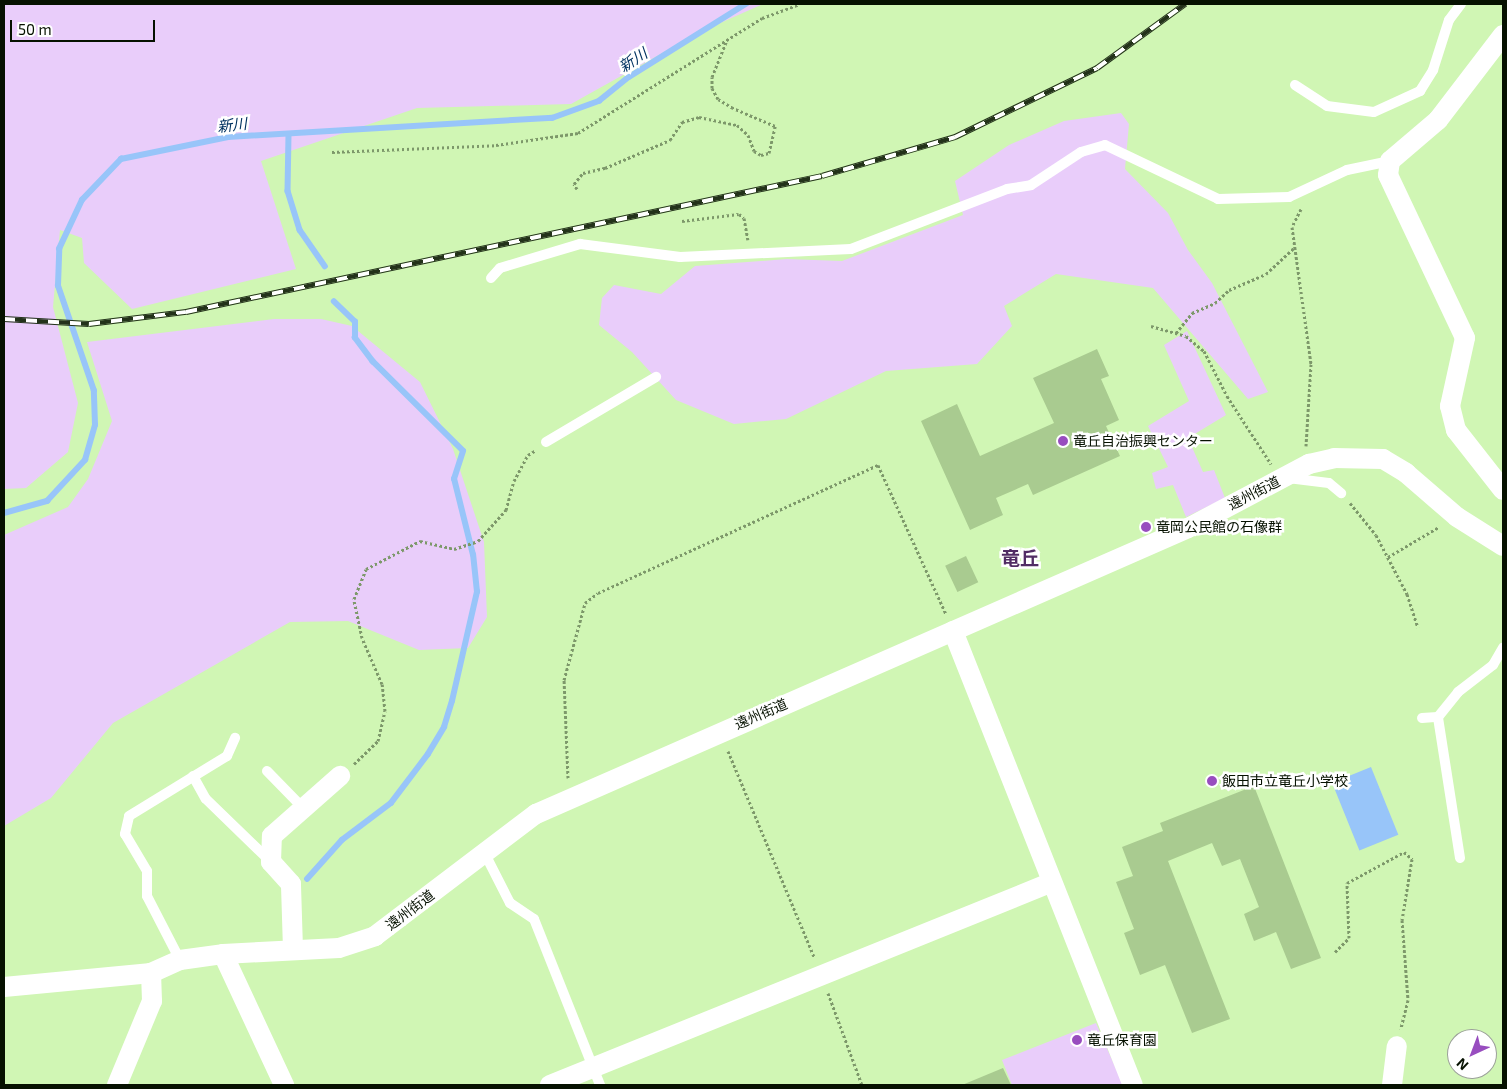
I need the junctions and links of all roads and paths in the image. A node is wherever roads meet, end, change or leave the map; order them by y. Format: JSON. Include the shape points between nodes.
{"nodes":[{"id":1,"x":800,"y":4,"type":"edge"},
{"id":2,"x":1461,"y":4,"type":"edge"},
{"id":3,"x":1503,"y":35,"type":"edge"},
{"id":4,"x":726,"y":42,"type":"junction"},
{"id":5,"x":1295,"y":85,"type":"dead end"},
{"id":6,"x":332,"y":152,"type":"dead end"},
{"id":7,"x":1390,"y":161,"type":"junction"},
{"id":8,"x":577,"y":190,"type":"dead end"},
{"id":9,"x":1306,"y":203,"type":"dead end"},
{"id":10,"x":682,"y":222,"type":"dead end"},
{"id":11,"x":1294,"y":248,"type":"junction"},
{"id":12,"x":756,"y":255,"type":"junction"},
{"id":13,"x":491,"y":278,"type":"dead end"},
{"id":14,"x":1151,"y":326,"type":"dead end"},
{"id":15,"x":1176,"y":332,"type":"junction"},
{"id":16,"x":656,"y":377,"type":"dead end"},
{"id":17,"x":546,"y":442,"type":"joint"},
{"id":18,"x":1264,"y":451,"type":"dead end"},
{"id":19,"x":1308,"y":464,"type":"junction"},
{"id":20,"x":1285,"y":477,"type":"junction"},
{"id":21,"x":1503,"y":490,"type":"edge"},
{"id":22,"x":1340,"y":493,"type":"joint"},
{"id":23,"x":1446,"y":523,"type":"dead end"},
{"id":24,"x":1503,"y":546,"type":"edge"},
{"id":25,"x":1388,"y":557,"type":"junction"},
{"id":26,"x":1418,"y":628,"type":"dead end"},
{"id":27,"x":953,"y":631,"type":"junction"},
{"id":28,"x":1503,"y":648,"type":"edge"},
{"id":29,"x":1438,"y":717,"type":"junction"},
{"id":30,"x":1422,"y":718,"type":"dead end"},
{"id":31,"x":720,"y":732,"type":"junction"},
{"id":32,"x":236,"y":738,"type":"dead end"},
{"id":33,"x":267,"y":771,"type":"dead end"},
{"id":34,"x":193,"y":776,"type":"junction"},
{"id":35,"x":340,"y":776,"type":"joint"},
{"id":36,"x":569,"y":798,"type":"junction"},
{"id":37,"x":302,"y":807,"type":"junction"},
{"id":38,"x":485,"y":854,"type":"junction"},
{"id":39,"x":1460,"y":858,"type":"dead end"},
{"id":40,"x":270,"y":862,"type":"junction"},
{"id":41,"x":1050,"y":883,"type":"junction"},
{"id":42,"x":293,"y":949,"type":"junction"},
{"id":43,"x":1335,"y":952,"type":"dead end"},
{"id":44,"x":223,"y":954,"type":"junction"},
{"id":45,"x":180,"y":960,"type":"junction"},
{"id":46,"x":151,"y":973,"type":"junction"},
{"id":47,"x":821,"y":973,"type":"junction"},
{"id":48,"x":4,"y":987,"type":"edge"},
{"id":49,"x":1397,"y":1046,"type":"joint"},
{"id":50,"x":596,"y":1076,"type":"edge"},
{"id":51,"x":117,"y":1085,"type":"edge"},
{"id":52,"x":284,"y":1085,"type":"edge"},
{"id":53,"x":550,"y":1085,"type":"edge"},
{"id":54,"x":862,"y":1085,"type":"edge"},
{"id":55,"x":1133,"y":1085,"type":"edge"},
{"id":56,"x":1392,"y":1085,"type":"edge"}],
"edges":[{"from":1,"to":4,"type":"path","via":[[762,18]]},
{"from":2,"to":5,"type":"lane","via":[[1449,20],[1433,70],[1420,91],[1374,112],[1327,106]]},
{"from":3,"to":7,"type":"street","via":[[1438,120]]},
{"from":4,"to":6,"type":"path","via":[[578,133],[496,145]]},
{"from":4,"to":8,"type":"path","via":[[712,77],[712,88],[718,99],[775,126],[769,152],[761,155],[754,151],[748,135],[737,126],[699,117],[682,122],[670,140],[605,168],[583,173],[574,184]]},
{"from":7,"to":12,"type":"lane","via":[[1348,170],[1289,197],[1218,199],[1105,145],[1081,152],[1031,185],[1007,189],[851,249],[792,249]]},
{"from":7,"to":21,"type":"street","via":[[1388,175],[1464,338],[1450,406],[1456,430]]},
{"from":9,"to":11,"type":"path","via":[[1295,215]]},
{"from":10,"to":12,"type":"path","via":[[739,214],[744,218],[748,245]]},
{"from":11,"to":15,"type":"path","via":[[1266,274],[1228,290],[1215,303],[1192,313]]},
{"from":11,"to":19,"type":"path","via":[[1311,364]]},
{"from":12,"to":13,"type":"lane","via":[[680,257],[580,244],[500,268]]},
{"from":14,"to":15,"type":"path"},
{"from":15,"to":18,"type":"path","via":[[1204,352],[1226,396]]},
{"from":16,"to":17,"type":"lane"},
{"from":17,"to":35,"type":"path","via":[[528,455],[514,481],[506,510],[478,541],[454,549],[420,541],[366,569],[354,598],[362,638],[382,684],[386,712],[378,741]]},
{"from":19,"to":20,"type":"street","name":"遠州街道"},
{"from":19,"to":24,"type":"street","name":"遠州街道","via":[[1334,458],[1382,459],[1406,473],[1457,517]]},
{"from":20,"to":22,"type":"lane","via":[[1329,483]]},
{"from":20,"to":27,"type":"street","name":"遠州街道","via":[[1188,528]]},
{"from":22,"to":25,"type":"path","via":[[1376,535]]},
{"from":23,"to":25,"type":"path"},
{"from":25,"to":26,"type":"path","via":[[1408,594]]},
{"from":27,"to":31,"type":"street","name":"遠州街道"},
{"from":27,"to":36,"type":"path","via":[[878,465],[598,593],[585,603],[564,680]]},
{"from":27,"to":41,"type":"street"},
{"from":28,"to":29,"type":"lane","via":[[1493,665],[1458,692]]},
{"from":29,"to":30,"type":"lane"},
{"from":29,"to":39,"type":"lane"},
{"from":31,"to":36,"type":"street","name":"遠州街道"},
{"from":31,"to":47,"type":"path"},
{"from":32,"to":34,"type":"lane","via":[[227,756]]},
{"from":33,"to":37,"type":"lane"},
{"from":34,"to":40,"type":"lane","via":[[206,799]]},
{"from":34,"to":45,"type":"lane","via":[[129,816],[125,834],[147,871],[147,896]]},
{"from":35,"to":37,"type":"street"},
{"from":36,"to":38,"type":"street","name":"遠州街道","via":[[520,823]]},
{"from":37,"to":40,"type":"street","via":[[272,836]]},
{"from":38,"to":42,"type":"street","name":"遠州街道","via":[[375,936],[339,948]]},
{"from":38,"to":50,"type":"lane","via":[[510,903],[534,919]]},
{"from":40,"to":42,"type":"street","via":[[291,884]]},
{"from":41,"to":47,"type":"street"},
{"from":41,"to":55,"type":"street"},
{"from":42,"to":44,"type":"street","name":"遠州街道"},
{"from":43,"to":49,"type":"path","via":[[1349,938],[1347,883],[1404,852],[1412,858],[1402,920],[1408,1000]]},
{"from":44,"to":45,"type":"street","name":"遠州街道"},
{"from":44,"to":52,"type":"street"},
{"from":45,"to":46,"type":"street","name":"遠州街道"},
{"from":46,"to":48,"type":"street","name":"遠州街道"},
{"from":46,"to":51,"type":"street","via":[[152,1001]]},
{"from":47,"to":50,"type":"street"},
{"from":47,"to":54,"type":"path"},
{"from":49,"to":56,"type":"street"},
{"from":50,"to":53,"type":"street"}]}
